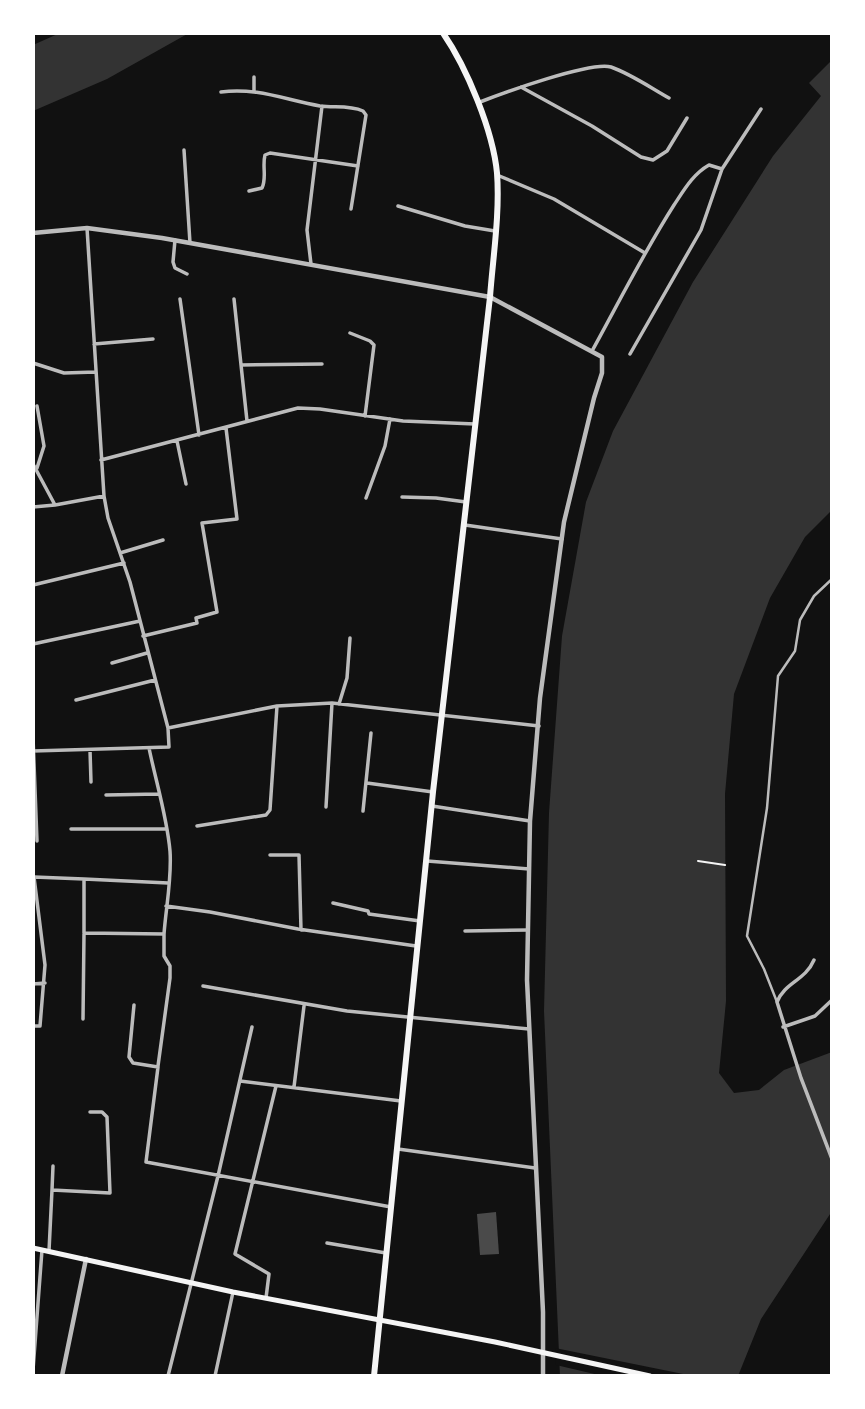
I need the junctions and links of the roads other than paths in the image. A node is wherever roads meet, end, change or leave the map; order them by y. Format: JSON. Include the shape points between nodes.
{"nodes":[{"id":1,"x":443,"y":33,"type":"edge"},
{"id":2,"x":254,"y":77,"type":"dead end"},
{"id":3,"x":521,"y":87,"type":"junction"},
{"id":4,"x":221,"y":92,"type":"dead end"},
{"id":5,"x":254,"y":92,"type":"junction"},
{"id":6,"x":669,"y":98,"type":"dead end"},
{"id":7,"x":478,"y":103,"type":"junction"},
{"id":8,"x":322,"y":106,"type":"junction"},
{"id":9,"x":761,"y":109,"type":"dead end"},
{"id":10,"x":687,"y":118,"type":"dead end"},
{"id":11,"x":184,"y":150,"type":"dead end"},
{"id":12,"x":315,"y":160,"type":"junction"},
{"id":13,"x":358,"y":166,"type":"junction"},
{"id":14,"x":722,"y":169,"type":"junction"},
{"id":15,"x":497,"y":175,"type":"junction"},
{"id":16,"x":248,"y":191,"type":"dead end"},
{"id":17,"x":398,"y":206,"type":"dead end"},
{"id":18,"x":351,"y":209,"type":"dead end"},
{"id":19,"x":87,"y":228,"type":"junction"},
{"id":20,"x":495,"y":231,"type":"junction"},
{"id":21,"x":33,"y":233,"type":"edge"},
{"id":22,"x":175,"y":240,"type":"junction"},
{"id":23,"x":190,"y":243,"type":"junction"},
{"id":24,"x":645,"y":253,"type":"junction"},
{"id":25,"x":311,"y":264,"type":"junction"},
{"id":26,"x":187,"y":274,"type":"dead end"},
{"id":27,"x":490,"y":297,"type":"junction"},
{"id":28,"x":180,"y":299,"type":"dead end"},
{"id":29,"x":234,"y":299,"type":"dead end"},
{"id":30,"x":349,"y":333,"type":"dead end"},
{"id":31,"x":153,"y":339,"type":"dead end"},
{"id":32,"x":94,"y":344,"type":"junction"},
{"id":33,"x":592,"y":351,"type":"junction"},
{"id":34,"x":631,"y":354,"type":"dead end"},
{"id":35,"x":33,"y":363,"type":"edge"},
{"id":36,"x":322,"y":364,"type":"dead end"},
{"id":37,"x":241,"y":365,"type":"junction"},
{"id":38,"x":96,"y":372,"type":"junction"},
{"id":39,"x":37,"y":406,"type":"dead end"},
{"id":40,"x":365,"y":416,"type":"junction"},
{"id":41,"x":390,"y":419,"type":"junction"},
{"id":42,"x":247,"y":421,"type":"junction"},
{"id":43,"x":475,"y":425,"type":"junction"},
{"id":44,"x":226,"y":428,"type":"junction"},
{"id":45,"x":199,"y":435,"type":"junction"},
{"id":46,"x":177,"y":441,"type":"junction"},
{"id":47,"x":101,"y":460,"type":"junction"},
{"id":48,"x":35,"y":466,"type":"edge"},
{"id":49,"x":186,"y":484,"type":"dead end"},
{"id":50,"x":104,"y":496,"type":"junction"},
{"id":51,"x":402,"y":497,"type":"dead end"},
{"id":52,"x":366,"y":498,"type":"dead end"},
{"id":53,"x":466,"y":502,"type":"junction"},
{"id":54,"x":55,"y":505,"type":"junction"},
{"id":55,"x":33,"y":507,"type":"edge"},
{"id":56,"x":463,"y":524,"type":"junction"},
{"id":57,"x":562,"y":539,"type":"junction"},
{"id":58,"x":163,"y":540,"type":"dead end"},
{"id":59,"x":120,"y":553,"type":"junction"},
{"id":60,"x":124,"y":563,"type":"junction"},
{"id":61,"x":832,"y":579,"type":"edge"},
{"id":62,"x":33,"y":585,"type":"edge"},
{"id":63,"x":140,"y":621,"type":"junction"},
{"id":64,"x":143,"y":636,"type":"junction"},
{"id":65,"x":351,"y":638,"type":"dead end"},
{"id":66,"x":33,"y":644,"type":"edge"},
{"id":67,"x":147,"y":653,"type":"junction"},
{"id":68,"x":111,"y":663,"type":"dead end"},
{"id":69,"x":155,"y":680,"type":"junction"},
{"id":70,"x":33,"y":694,"type":"edge"},
{"id":71,"x":76,"y":700,"type":"dead end"},
{"id":72,"x":332,"y":703,"type":"junction"},
{"id":73,"x":339,"y":704,"type":"junction"},
{"id":74,"x":277,"y":706,"type":"junction"},
{"id":75,"x":33,"y":708,"type":"edge"},
{"id":76,"x":442,"y":716,"type":"junction"},
{"id":77,"x":538,"y":726,"type":"junction"},
{"id":78,"x":168,"y":728,"type":"junction"},
{"id":79,"x":371,"y":733,"type":"dead end"},
{"id":80,"x":33,"y":737,"type":"edge"},
{"id":81,"x":149,"y":748,"type":"junction"},
{"id":82,"x":90,"y":750,"type":"junction"},
{"id":83,"x":34,"y":751,"type":"edge"},
{"id":84,"x":91,"y":782,"type":"dead end"},
{"id":85,"x":367,"y":783,"type":"junction"},
{"id":86,"x":433,"y":792,"type":"junction"},
{"id":87,"x":159,"y":794,"type":"junction"},
{"id":88,"x":106,"y":795,"type":"dead end"},
{"id":89,"x":432,"y":806,"type":"junction"},
{"id":90,"x":326,"y":807,"type":"dead end"},
{"id":91,"x":363,"y":811,"type":"dead end"},
{"id":92,"x":530,"y":821,"type":"junction"},
{"id":93,"x":198,"y":826,"type":"dead end"},
{"id":94,"x":71,"y":829,"type":"dead end"},
{"id":95,"x":166,"y":829,"type":"junction"},
{"id":96,"x":37,"y":841,"type":"dead end"},
{"id":97,"x":270,"y":855,"type":"dead end"},
{"id":98,"x":426,"y":861,"type":"junction"},
{"id":99,"x":529,"y":869,"type":"junction"},
{"id":100,"x":33,"y":871,"type":"edge"},
{"id":101,"x":34,"y":877,"type":"edge"},
{"id":102,"x":84,"y":879,"type":"junction"},
{"id":103,"x":168,"y":883,"type":"junction"},
{"id":104,"x":333,"y":903,"type":"dead end"},
{"id":105,"x":166,"y":906,"type":"junction"},
{"id":106,"x":420,"y":921,"type":"junction"},
{"id":107,"x":301,"y":930,"type":"junction"},
{"id":108,"x":528,"y":930,"type":"junction"},
{"id":109,"x":465,"y":931,"type":"dead end"},
{"id":110,"x":84,"y":933,"type":"junction"},
{"id":111,"x":164,"y":934,"type":"junction"},
{"id":112,"x":418,"y":946,"type":"junction"},
{"id":113,"x":814,"y":960,"type":"dead end"},
{"id":114,"x":45,"y":982,"type":"junction"},
{"id":115,"x":33,"y":984,"type":"edge"},
{"id":116,"x":203,"y":986,"type":"dead end"},
{"id":117,"x":832,"y":1000,"type":"edge"},
{"id":118,"x":777,"y":1002,"type":"junction"},
{"id":119,"x":134,"y":1005,"type":"dead end"},
{"id":120,"x":304,"y":1005,"type":"junction"},
{"id":121,"x":410,"y":1017,"type":"junction"},
{"id":122,"x":83,"y":1019,"type":"dead end"},
{"id":123,"x":33,"y":1026,"type":"edge"},
{"id":124,"x":252,"y":1027,"type":"dead end"},
{"id":125,"x":782,"y":1027,"type":"junction"},
{"id":126,"x":529,"y":1029,"type":"junction"},
{"id":127,"x":158,"y":1067,"type":"junction"},
{"id":128,"x":240,"y":1082,"type":"junction"},
{"id":129,"x":276,"y":1086,"type":"junction"},
{"id":130,"x":294,"y":1087,"type":"junction"},
{"id":131,"x":402,"y":1101,"type":"junction"},
{"id":132,"x":90,"y":1112,"type":"dead end"},
{"id":133,"x":397,"y":1148,"type":"junction"},
{"id":134,"x":832,"y":1159,"type":"edge"},
{"id":135,"x":53,"y":1167,"type":"dead end"},
{"id":136,"x":535,"y":1168,"type":"junction"},
{"id":137,"x":218,"y":1176,"type":"junction"},
{"id":138,"x":254,"y":1181,"type":"junction"},
{"id":139,"x":52,"y":1190,"type":"junction"},
{"id":140,"x":391,"y":1207,"type":"junction"},
{"id":141,"x":327,"y":1243,"type":"dead end"},
{"id":142,"x":33,"y":1248,"type":"edge"},
{"id":143,"x":45,"y":1251,"type":"junction"},
{"id":144,"x":386,"y":1253,"type":"junction"},
{"id":145,"x":86,"y":1259,"type":"junction"},
{"id":146,"x":191,"y":1282,"type":"junction"},
{"id":147,"x":233,"y":1292,"type":"junction"},
{"id":148,"x":265,"y":1298,"type":"junction"},
{"id":149,"x":379,"y":1319,"type":"junction"},
{"id":150,"x":33,"y":1370,"type":"edge"},
{"id":151,"x":62,"y":1376,"type":"edge"},
{"id":152,"x":168,"y":1376,"type":"edge"},
{"id":153,"x":215,"y":1376,"type":"edge"},
{"id":154,"x":374,"y":1376,"type":"edge"},
{"id":155,"x":543,"y":1376,"type":"edge"},
{"id":156,"x":650,"y":1376,"type":"edge"}],
"edges":[{"from":1,"to":7,"type":"main road"},
{"from":2,"to":5,"type":"street"},
{"from":3,"to":6,"type":"street","via":[[596,66],[610,67]]},
{"from":3,"to":7,"type":"street"},
{"from":3,"to":10,"type":"street","via":[[653,160],[667,151]]},
{"from":4,"to":5,"type":"street"},
{"from":5,"to":8,"type":"street"},
{"from":7,"to":15,"type":"main road"},
{"from":8,"to":12,"type":"street"},
{"from":8,"to":13,"type":"street","via":[[356,108],[366,115]]},
{"from":9,"to":14,"type":"street"},
{"from":11,"to":23,"type":"street"},
{"from":12,"to":13,"type":"street"},
{"from":12,"to":16,"type":"street","via":[[265,155],[264,185]]},
{"from":12,"to":25,"type":"street","via":[[307,230]]},
{"from":13,"to":18,"type":"street"},
{"from":14,"to":24,"type":"street","via":[[709,164],[699,170]]},
{"from":14,"to":34,"type":"street","via":[[694,243]]},
{"from":15,"to":20,"type":"main road"},
{"from":15,"to":24,"type":"street","via":[[554,199]]},
{"from":17,"to":20,"type":"street"},
{"from":19,"to":21,"type":"street"},
{"from":19,"to":22,"type":"street"},
{"from":19,"to":32,"type":"street"},
{"from":20,"to":27,"type":"main road"},
{"from":22,"to":23,"type":"street"},
{"from":22,"to":26,"type":"street","via":[[175,268]]},
{"from":23,"to":25,"type":"street"},
{"from":24,"to":33,"type":"street"},
{"from":25,"to":27,"type":"street"},
{"from":27,"to":33,"type":"street"},
{"from":27,"to":43,"type":"main road"},
{"from":28,"to":45,"type":"street"},
{"from":29,"to":37,"type":"street"},
{"from":30,"to":40,"type":"street","via":[[374,345]]},
{"from":31,"to":32,"type":"street"},
{"from":32,"to":38,"type":"street"},
{"from":33,"to":57,"type":"street","via":[[602,357],[602,373]]},
{"from":35,"to":38,"type":"street","via":[[64,373]]},
{"from":36,"to":37,"type":"street"},
{"from":37,"to":42,"type":"street"},
{"from":38,"to":47,"type":"street"},
{"from":39,"to":48,"type":"street","via":[[44,446]]},
{"from":40,"to":41,"type":"street"},
{"from":40,"to":42,"type":"street","via":[[299,408]]},
{"from":41,"to":43,"type":"street"},
{"from":41,"to":52,"type":"street","via":[[386,446]]},
{"from":42,"to":44,"type":"street"},
{"from":43,"to":53,"type":"main road"},
{"from":44,"to":45,"type":"street"},
{"from":44,"to":64,"type":"street","via":[[237,519],[202,523],[217,612],[196,618],[197,623]]},
{"from":45,"to":46,"type":"street"},
{"from":46,"to":47,"type":"street"},
{"from":46,"to":49,"type":"street"},
{"from":47,"to":50,"type":"street"},
{"from":48,"to":54,"type":"street"},
{"from":50,"to":54,"type":"street"},
{"from":50,"to":59,"type":"street"},
{"from":51,"to":53,"type":"street"},
{"from":53,"to":56,"type":"main road"},
{"from":54,"to":55,"type":"street"},
{"from":56,"to":57,"type":"street"},
{"from":56,"to":76,"type":"main road"},
{"from":57,"to":77,"type":"street"},
{"from":58,"to":59,"type":"street"},
{"from":59,"to":60,"type":"street"},
{"from":60,"to":62,"type":"street"},
{"from":60,"to":63,"type":"street"},
{"from":61,"to":118,"type":"street","via":[[814,596],[800,620],[795,651],[778,676],[767,808],[747,936]]},
{"from":63,"to":64,"type":"street"},
{"from":63,"to":66,"type":"street"},
{"from":64,"to":67,"type":"street"},
{"from":65,"to":73,"type":"street"},
{"from":67,"to":68,"type":"street"},
{"from":67,"to":69,"type":"street"},
{"from":69,"to":71,"type":"street"},
{"from":69,"to":78,"type":"street"},
{"from":70,"to":75,"type":"street"},
{"from":72,"to":73,"type":"street"},
{"from":72,"to":74,"type":"street"},
{"from":72,"to":90,"type":"street"},
{"from":73,"to":76,"type":"street"},
{"from":74,"to":78,"type":"street"},
{"from":74,"to":93,"type":"street","via":[[270,810]]},
{"from":76,"to":77,"type":"street"},
{"from":76,"to":86,"type":"main road"},
{"from":77,"to":92,"type":"street"},
{"from":78,"to":81,"type":"street","via":[[169,747]]},
{"from":79,"to":85,"type":"street"},
{"from":80,"to":83,"type":"street"},
{"from":81,"to":82,"type":"street"},
{"from":81,"to":87,"type":"street"},
{"from":82,"to":83,"type":"street"},
{"from":82,"to":84,"type":"street"},
{"from":83,"to":96,"type":"street"},
{"from":85,"to":86,"type":"street"},
{"from":85,"to":91,"type":"street"},
{"from":86,"to":89,"type":"main road"},
{"from":87,"to":88,"type":"street"},
{"from":87,"to":95,"type":"street"},
{"from":89,"to":92,"type":"street"},
{"from":89,"to":98,"type":"main road"},
{"from":92,"to":99,"type":"street"},
{"from":94,"to":95,"type":"street"},
{"from":95,"to":103,"type":"street"},
{"from":97,"to":107,"type":"street","via":[[299,855]]},
{"from":98,"to":99,"type":"street"},
{"from":98,"to":106,"type":"main road"},
{"from":99,"to":108,"type":"street"},
{"from":100,"to":101,"type":"street"},
{"from":101,"to":102,"type":"street"},
{"from":101,"to":114,"type":"street"},
{"from":102,"to":103,"type":"street"},
{"from":102,"to":110,"type":"street"},
{"from":103,"to":105,"type":"street"},
{"from":104,"to":106,"type":"street"},
{"from":105,"to":107,"type":"street"},
{"from":105,"to":111,"type":"street"},
{"from":106,"to":112,"type":"main road"},
{"from":107,"to":112,"type":"street"},
{"from":108,"to":109,"type":"street"},
{"from":108,"to":126,"type":"street"},
{"from":110,"to":111,"type":"street"},
{"from":110,"to":122,"type":"street"},
{"from":111,"to":127,"type":"street","via":[[170,978]]},
{"from":112,"to":121,"type":"main road"},
{"from":113,"to":118,"type":"street","via":[[805,976],[787,987]]},
{"from":114,"to":115,"type":"street"},
{"from":114,"to":123,"type":"street","via":[[40,1026]]},
{"from":116,"to":120,"type":"street"},
{"from":117,"to":125,"type":"street","via":[[815,1016]]},
{"from":118,"to":125,"type":"street"},
{"from":119,"to":127,"type":"street","via":[[129,1057],[133,1063]]},
{"from":120,"to":121,"type":"street"},
{"from":120,"to":130,"type":"street"},
{"from":121,"to":126,"type":"street"},
{"from":121,"to":131,"type":"main road"},
{"from":124,"to":128,"type":"street"},
{"from":125,"to":134,"type":"street"},
{"from":126,"to":136,"type":"street"},
{"from":127,"to":137,"type":"street","via":[[146,1162]]},
{"from":128,"to":129,"type":"street"},
{"from":128,"to":137,"type":"street"},
{"from":129,"to":130,"type":"street"},
{"from":129,"to":138,"type":"street"},
{"from":130,"to":131,"type":"street"},
{"from":131,"to":133,"type":"main road"},
{"from":132,"to":139,"type":"street","via":[[107,1117],[110,1193]]},
{"from":133,"to":136,"type":"street"},
{"from":133,"to":140,"type":"main road"},
{"from":135,"to":139,"type":"street"},
{"from":136,"to":155,"type":"street"},
{"from":137,"to":138,"type":"street"},
{"from":137,"to":146,"type":"street"},
{"from":138,"to":140,"type":"street"},
{"from":138,"to":148,"type":"street","via":[[235,1254],[269,1274]]},
{"from":139,"to":143,"type":"street"},
{"from":140,"to":144,"type":"main road"},
{"from":141,"to":144,"type":"street"},
{"from":142,"to":143,"type":"main road"},
{"from":143,"to":145,"type":"main road"},
{"from":143,"to":150,"type":"street"},
{"from":144,"to":149,"type":"main road"},
{"from":145,"to":146,"type":"main road"},
{"from":145,"to":151,"type":"street"},
{"from":146,"to":147,"type":"main road"},
{"from":146,"to":152,"type":"street"},
{"from":147,"to":148,"type":"main road"},
{"from":147,"to":153,"type":"street"},
{"from":148,"to":149,"type":"main road"},
{"from":149,"to":154,"type":"main road"},
{"from":149,"to":156,"type":"main road"}]}
